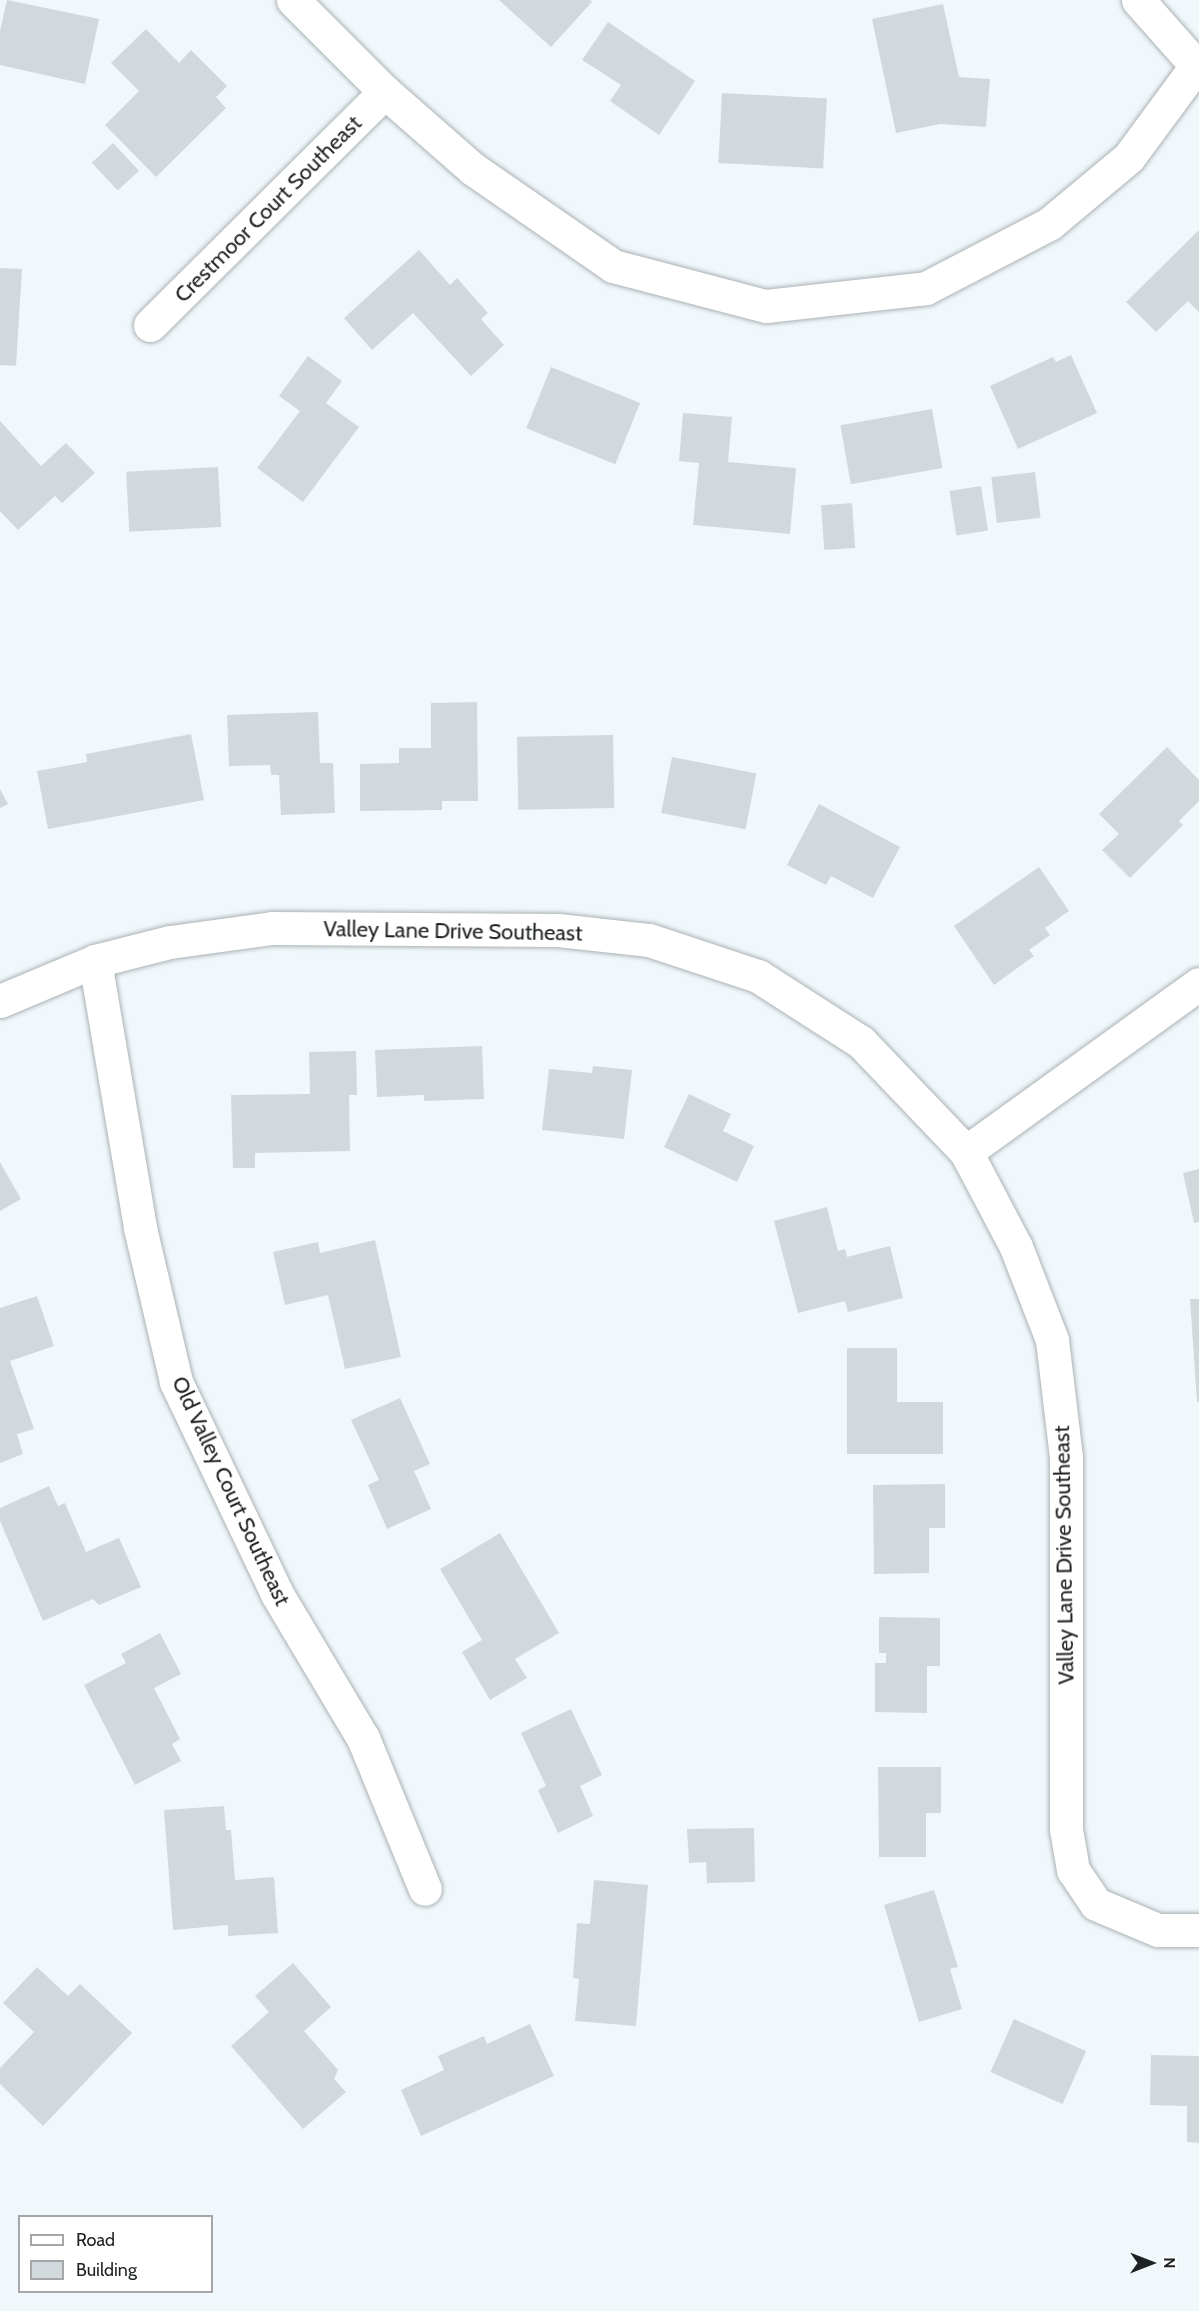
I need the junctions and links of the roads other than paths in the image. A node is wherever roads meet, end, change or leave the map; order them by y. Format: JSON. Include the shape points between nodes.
{"nodes":[{"id":1,"x":293,"y":0,"type":"edge"},
{"id":2,"x":1138,"y":0,"type":"edge"},
{"id":3,"x":1197,"y":67,"type":"edge"},
{"id":4,"x":385,"y":92,"type":"junction"},
{"id":5,"x":150,"y":325,"type":"dead end"},
{"id":6,"x":95,"y":961,"type":"junction"},
{"id":7,"x":1199,"y":984,"type":"edge"},
{"id":8,"x":0,"y":1001,"type":"edge"},
{"id":9,"x":966,"y":1152,"type":"junction"},
{"id":10,"x":425,"y":1889,"type":"dead end"},
{"id":11,"x":1199,"y":1929,"type":"edge"}],
"edges":[{"from":1,"to":4,"type":"street"},
{"from":2,"to":3,"type":"street"},
{"from":3,"to":4,"type":"street","via":[[1129,157],[1049,224],[926,288],[766,306],[613,266],[473,169]]},
{"from":4,"to":5,"type":"street","name":"Crestmoor Court Southeast"},
{"from":6,"to":8,"type":"street","name":"Valley Lane Drive Southeast"},
{"from":6,"to":9,"type":"street","name":"Valley Lane Drive Southeast","via":[[170,942],[272,928],[558,930],[649,940],[758,976],[861,1042]]},
{"from":6,"to":10,"type":"street","name":"Old Valley Court Southeast","via":[[140,1228],[176,1382],[278,1594],[363,1738]]},
{"from":7,"to":9,"type":"street"},
{"from":9,"to":11,"type":"street","name":"Valley Lane Drive Southeast","via":[[1016,1247],[1052,1340],[1066,1457],[1066,1828],[1072,1870],[1096,1904],[1158,1930]]}]}
